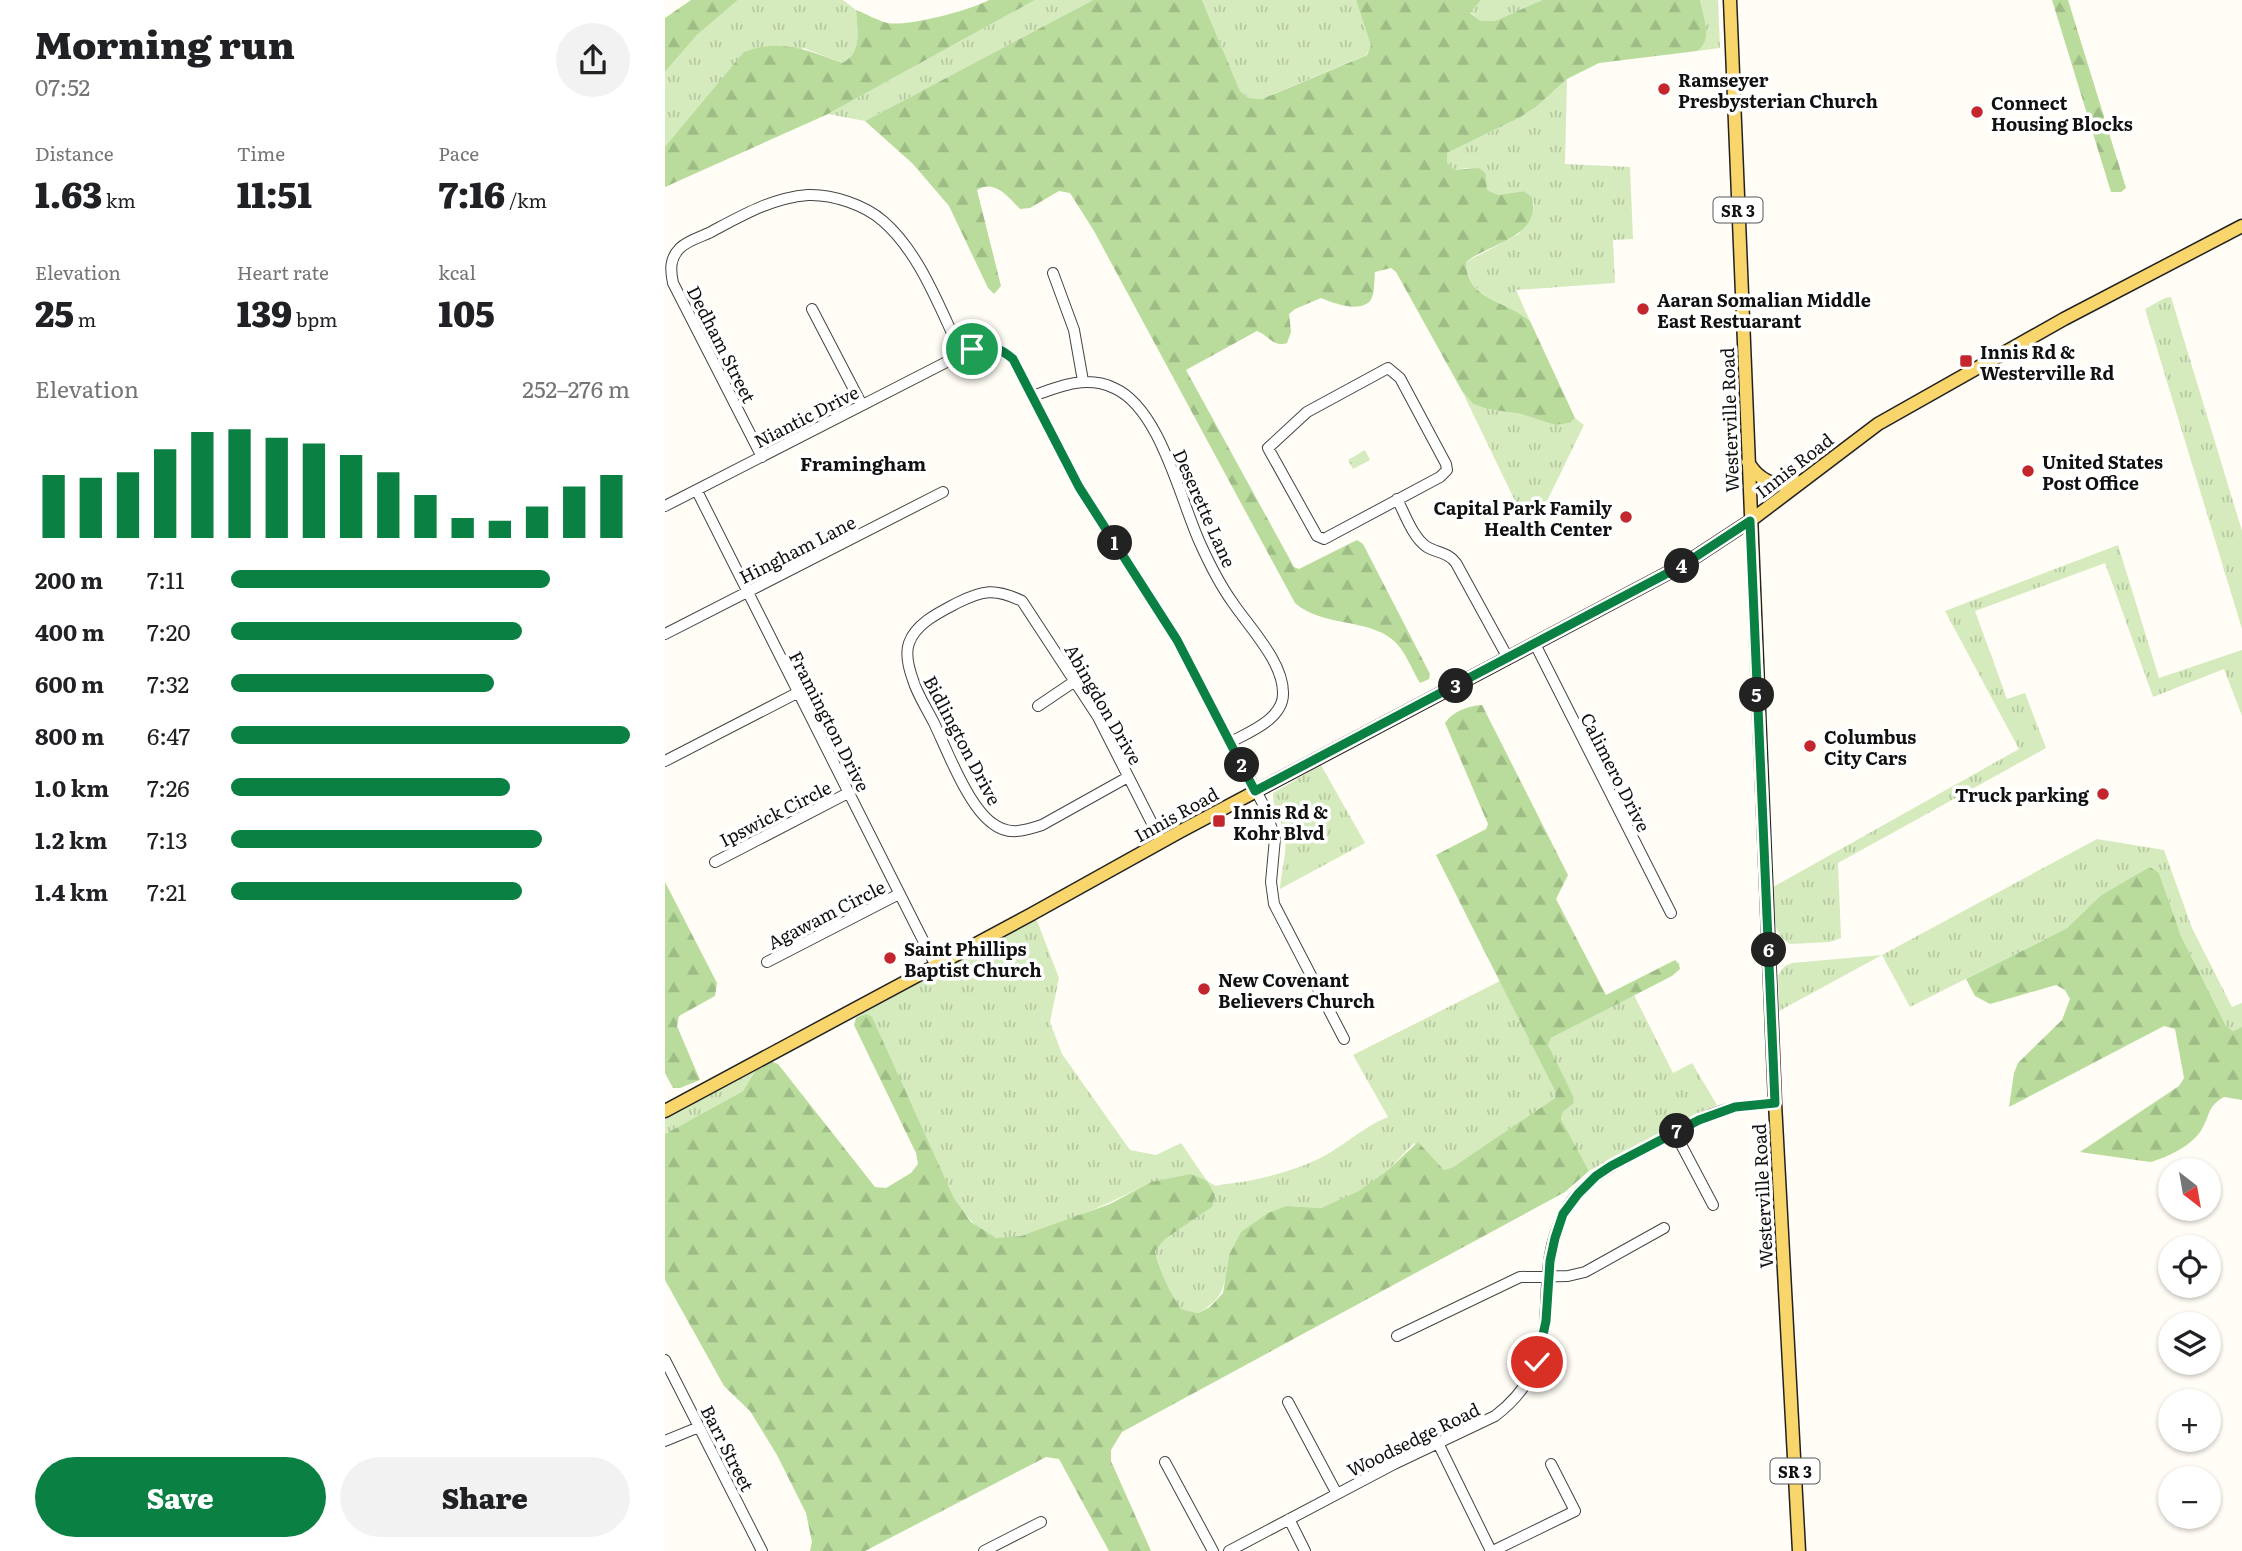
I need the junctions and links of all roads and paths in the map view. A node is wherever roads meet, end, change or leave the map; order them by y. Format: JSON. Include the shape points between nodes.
{"nodes":[{"id":1,"x":1730,"y":0,"type":"edge"},
{"id":2,"x":2242,"y":226,"type":"edge"},
{"id":3,"x":1053,"y":273,"type":"dead end"},
{"id":4,"x":812,"y":309,"type":"dead end"},
{"id":5,"x":962,"y":354,"type":"junction"},
{"id":6,"x":1083,"y":381,"type":"junction"},
{"id":7,"x":1033,"y":396,"type":"junction"},
{"id":8,"x":862,"y":405,"type":"junction"},
{"id":9,"x":762,"y":457,"type":"junction"},
{"id":10,"x":1748,"y":461,"type":"junction"},
{"id":11,"x":1800,"y":481,"type":"junction"},
{"id":12,"x":697,"y":491,"type":"junction"},
{"id":13,"x":943,"y":492,"type":"dead end"},
{"id":14,"x":1397,"y":499,"type":"junction"},
{"id":15,"x":665,"y":506,"type":"edge"},
{"id":16,"x":1750,"y":521,"type":"junction"},
{"id":17,"x":747,"y":593,"type":"junction"},
{"id":18,"x":665,"y":634,"type":"edge"},
{"id":19,"x":909,"y":643,"type":"joint"},
{"id":20,"x":1535,"y":644,"type":"junction"},
{"id":21,"x":1508,"y":658,"type":"junction"},
{"id":22,"x":1075,"y":681,"type":"junction"},
{"id":23,"x":797,"y":693,"type":"junction"},
{"id":24,"x":1038,"y":706,"type":"dead end"},
{"id":25,"x":1231,"y":742,"type":"junction"},
{"id":26,"x":665,"y":761,"type":"edge"},
{"id":27,"x":1128,"y":778,"type":"junction"},
{"id":28,"x":1255,"y":791,"type":"junction"},
{"id":29,"x":848,"y":793,"type":"junction"},
{"id":30,"x":1161,"y":841,"type":"junction"},
{"id":31,"x":715,"y":862,"type":"dead end"},
{"id":32,"x":899,"y":894,"type":"junction"},
{"id":33,"x":1671,"y":913,"type":"dead end"},
{"id":34,"x":767,"y":962,"type":"dead end"},
{"id":35,"x":936,"y":966,"type":"junction"},
{"id":36,"x":1344,"y":1039,"type":"dead end"},
{"id":37,"x":1775,"y":1103,"type":"junction"},
{"id":38,"x":665,"y":1111,"type":"edge"},
{"id":39,"x":1675,"y":1133,"type":"junction"},
{"id":40,"x":1713,"y":1205,"type":"dead end"},
{"id":41,"x":1664,"y":1228,"type":"dead end"},
{"id":42,"x":1549,"y":1276,"type":"junction"},
{"id":43,"x":1397,"y":1336,"type":"dead end"},
{"id":44,"x":665,"y":1360,"type":"edge"},
{"id":45,"x":1289,"y":1402,"type":"dead end"},
{"id":46,"x":699,"y":1427,"type":"junction"},
{"id":47,"x":665,"y":1441,"type":"edge"},
{"id":48,"x":1438,"y":1443,"type":"junction"},
{"id":49,"x":1164,"y":1462,"type":"dead end"},
{"id":50,"x":1551,"y":1464,"type":"dead end"},
{"id":51,"x":1337,"y":1494,"type":"junction"},
{"id":52,"x":1289,"y":1519,"type":"junction"},
{"id":53,"x":1041,"y":1522,"type":"dead end"},
{"id":54,"x":762,"y":1551,"type":"edge"},
{"id":55,"x":984,"y":1551,"type":"edge"},
{"id":56,"x":1213,"y":1551,"type":"edge"},
{"id":57,"x":1229,"y":1551,"type":"edge"},
{"id":58,"x":1304,"y":1551,"type":"edge"},
{"id":59,"x":1492,"y":1551,"type":"edge"},
{"id":60,"x":1800,"y":1551,"type":"edge"}],
"edges":[{"from":1,"to":10,"type":"main road","name":"Westerville Road","number":"SR 3"},
{"from":2,"to":11,"type":"main road","name":"Innis Road","via":[[1931,392]]},
{"from":3,"to":6,"type":"street","via":[[1074,330]]},
{"from":4,"to":8,"type":"street"},
{"from":5,"to":7,"type":"street","name":"Niantic Drive","via":[[987,346],[1001,349],[1013,359]]},
{"from":5,"to":8,"type":"street","name":"Niantic Drive"},
{"from":5,"to":9,"type":"street","name":"Dedham Street","via":[[908,248],[882,220],[849,202],[811,195],[758,207],[681,247],[670,271]]},
{"from":6,"to":7,"type":"street","name":"Deserette Lane"},
{"from":6,"to":25,"type":"street","name":"Deserette Lane","via":[[1115,388],[1138,405],[1151,423],[1200,544],[1282,679],[1281,705],[1267,721]]},
{"from":7,"to":25,"type":"street","via":[[1079,487],[1177,640]]},
{"from":8,"to":9,"type":"street","name":"Niantic Drive"},
{"from":9,"to":12,"type":"street","name":"Niantic Drive"},
{"from":10,"to":11,"type":"main road","via":[[1762,480],[1786,485]]},
{"from":10,"to":16,"type":"main road","name":"Westerville Road","number":"SR 3"},
{"from":11,"to":16,"type":"main road","name":"Innis Road"},
{"from":12,"to":15,"type":"street","name":"Niantic Drive"},
{"from":12,"to":17,"type":"street","name":"Framington Drive"},
{"from":13,"to":17,"type":"street","name":"Hingham Lane"},
{"from":14,"to":14,"type":"street","via":[[1447,470],[1400,378],[1388,368],[1307,412],[1268,447],[1317,536],[1324,539]]},
{"from":14,"to":21,"type":"street","via":[[1420,541],[1457,563]]},
{"from":16,"to":20,"type":"main road","name":"Innis Road","via":[[1683,565]]},
{"from":16,"to":37,"type":"main road","name":"Westerville Road","number":"SR 3"},
{"from":17,"to":18,"type":"street","name":"Hingham Lane"},
{"from":17,"to":23,"type":"street","name":"Framington Drive"},
{"from":19,"to":22,"type":"street","name":"Abingdon Drive","via":[[934,615],[988,591],[1006,593],[1022,601]]},
{"from":19,"to":27,"type":"street","name":"Bidlington Drive","via":[[913,680],[974,804],[992,824],[1007,831],[1042,825]]},
{"from":20,"to":21,"type":"main road","name":"Innis Road"},
{"from":20,"to":33,"type":"street","name":"Calimero Drive"},
{"from":21,"to":28,"type":"main road","name":"Innis Road"},
{"from":22,"to":24,"type":"street"},
{"from":22,"to":27,"type":"street","name":"Abingdon Drive"},
{"from":23,"to":26,"type":"street"},
{"from":23,"to":29,"type":"street","name":"Framington Drive"},
{"from":25,"to":28,"type":"street"},
{"from":27,"to":30,"type":"street","name":"Abingdon Drive"},
{"from":28,"to":30,"type":"main road","name":"Innis Road"},
{"from":28,"to":36,"type":"street","via":[[1275,838],[1274,904]]},
{"from":29,"to":31,"type":"street","name":"Ipswick Circle"},
{"from":29,"to":32,"type":"street","name":"Framington Drive"},
{"from":30,"to":35,"type":"main road","name":"Innis Road"},
{"from":32,"to":34,"type":"street","name":"Agawam Circle"},
{"from":32,"to":35,"type":"street","name":"Framington Drive"},
{"from":35,"to":38,"type":"main road","name":"Innis Road"},
{"from":37,"to":39,"type":"street","name":"Woodsedge Road","via":[[1735,1107]]},
{"from":37,"to":60,"type":"main road","name":"Westerville Road","number":"SR 3"},
{"from":39,"to":40,"type":"street"},
{"from":39,"to":42,"type":"street","name":"Woodsedge Road","via":[[1611,1166],[1578,1194],[1563,1214]]},
{"from":41,"to":42,"type":"street","via":[[1584,1272]]},
{"from":42,"to":43,"type":"street","via":[[1505,1283]]},
{"from":42,"to":48,"type":"street","name":"Woodsedge Road","via":[[1546,1321],[1531,1377],[1495,1416]]},
{"from":44,"to":46,"type":"street","name":"Barr Street"},
{"from":45,"to":51,"type":"street"},
{"from":46,"to":47,"type":"street"},
{"from":46,"to":54,"type":"street","name":"Barr Street"},
{"from":48,"to":51,"type":"street","name":"Woodsedge Road"},
{"from":48,"to":59,"type":"street"},
{"from":49,"to":56,"type":"street"},
{"from":50,"to":59,"type":"street","via":[[1575,1511]]},
{"from":51,"to":52,"type":"street","name":"Woodsedge Road"},
{"from":52,"to":57,"type":"street","name":"Woodsedge Road"},
{"from":52,"to":58,"type":"street"},
{"from":53,"to":55,"type":"street"}]}
